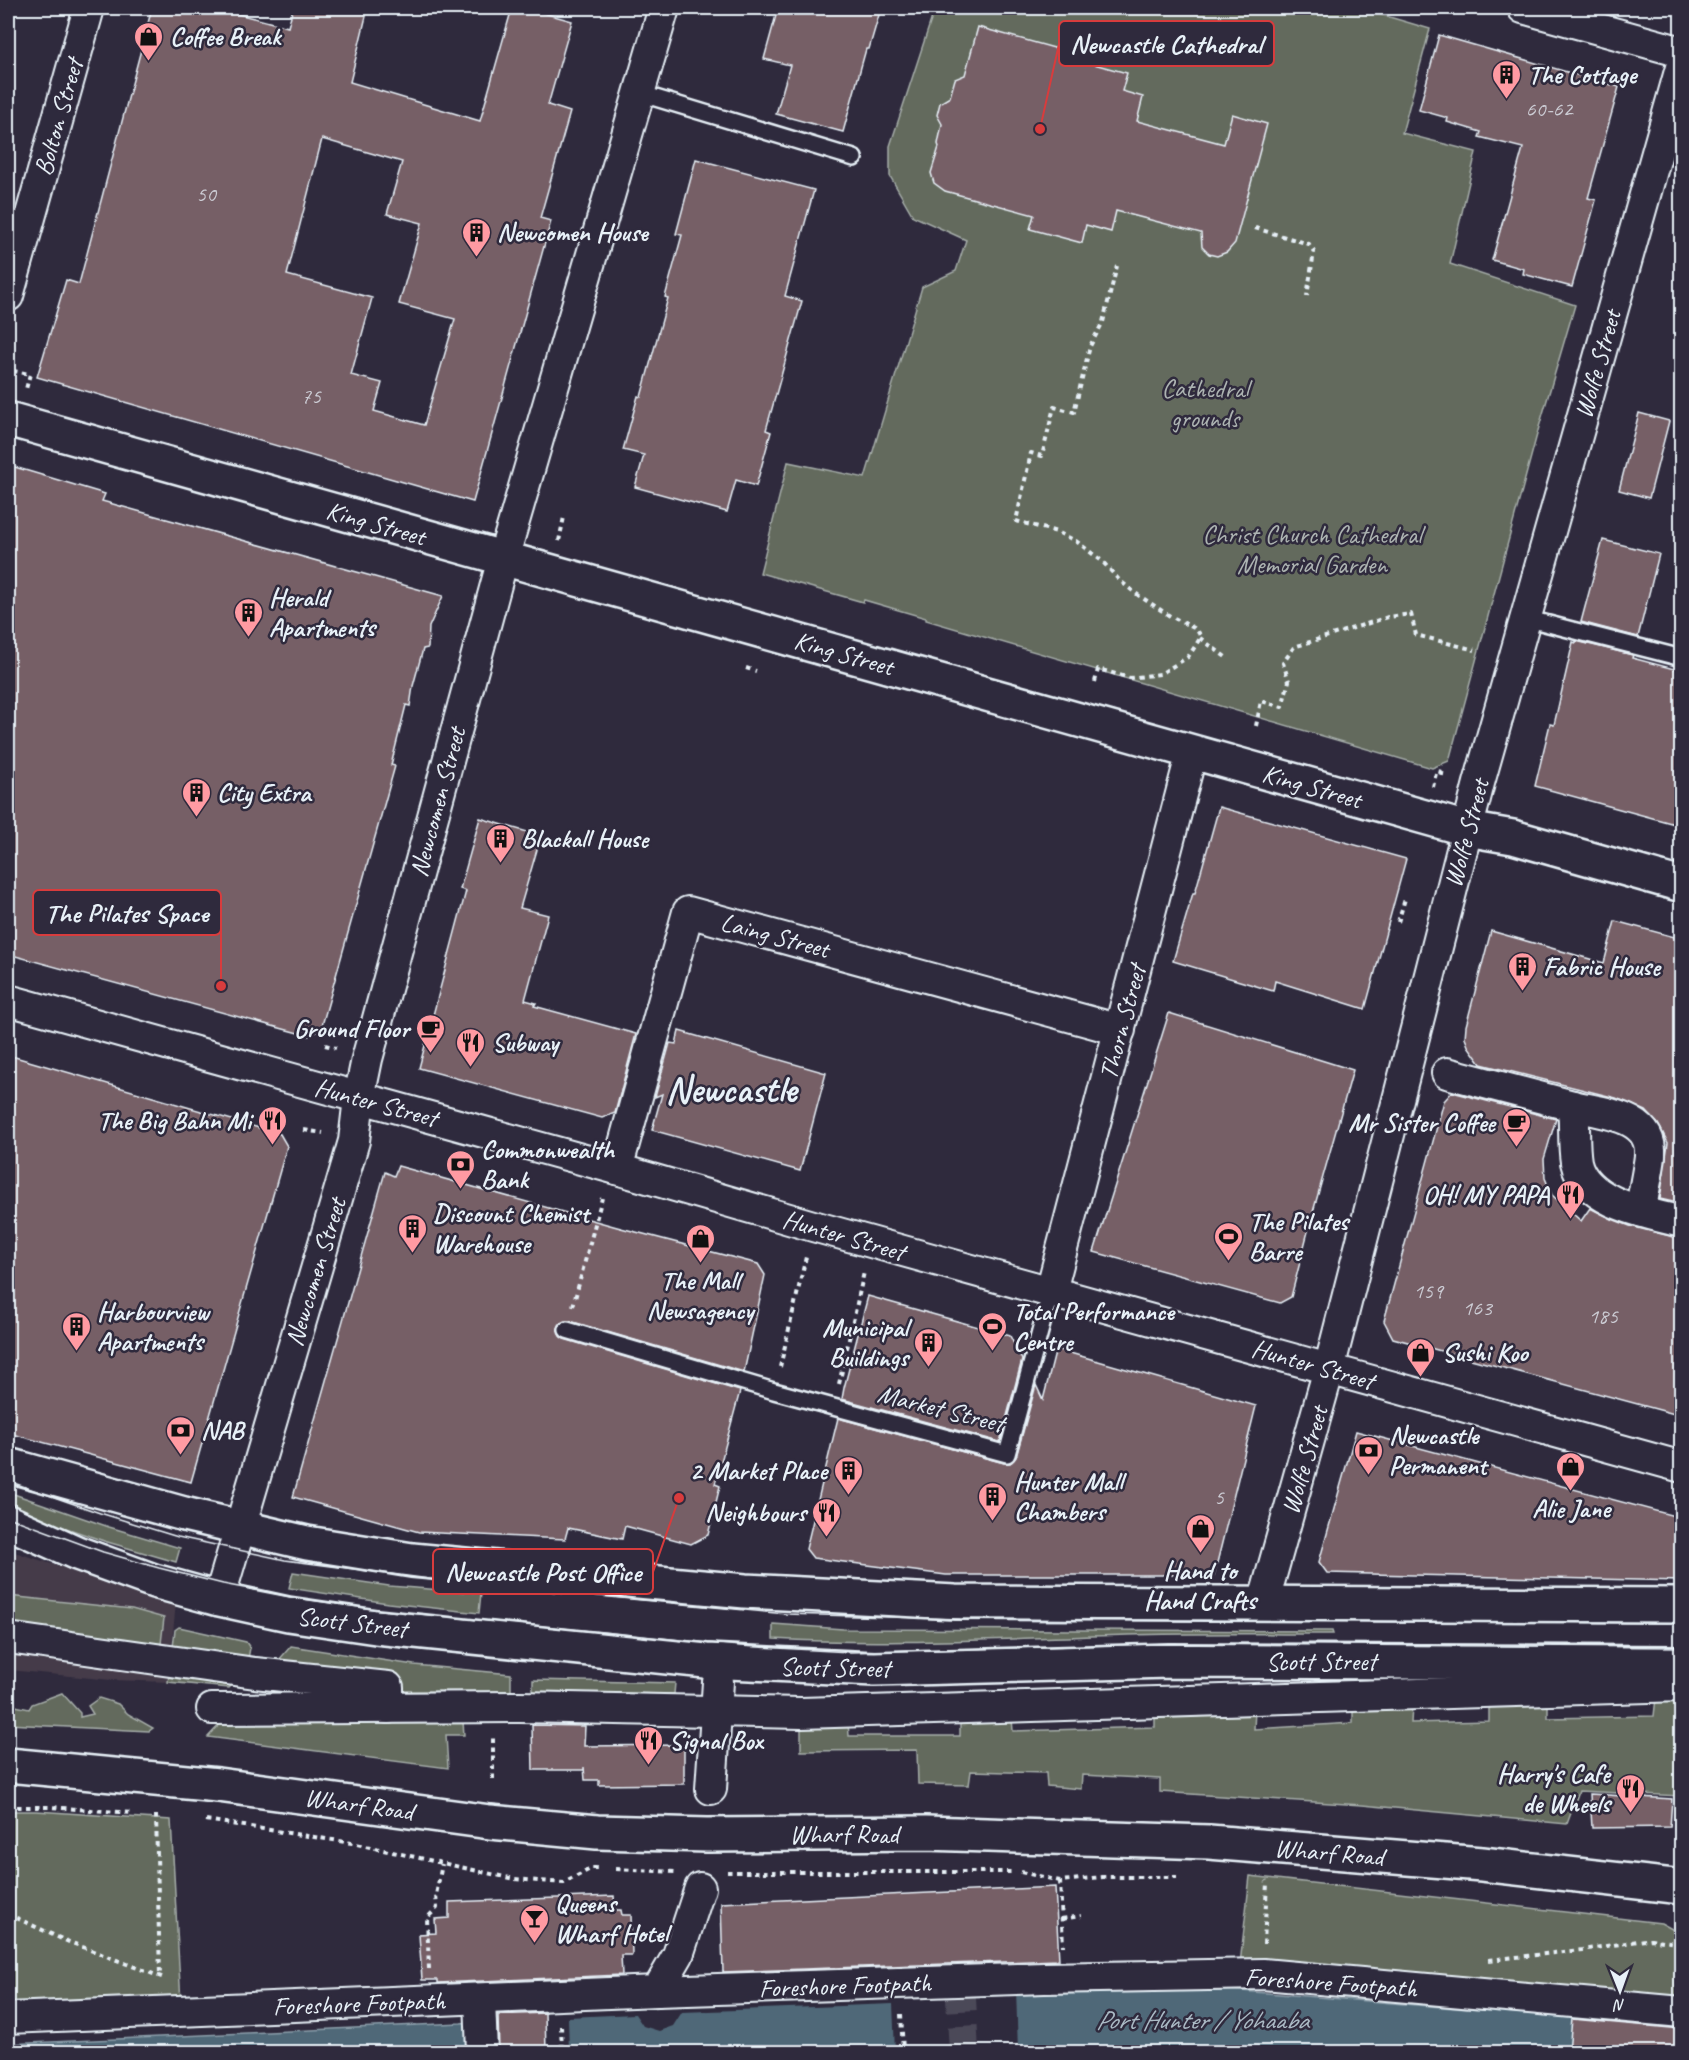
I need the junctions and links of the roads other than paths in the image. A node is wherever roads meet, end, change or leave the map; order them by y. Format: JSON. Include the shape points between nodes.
{"nodes":[{"id":1,"x":89,"y":8,"type":"edge"},
{"id":2,"x":664,"y":8,"type":"edge"},
{"id":3,"x":1523,"y":8,"type":"edge"},
{"id":4,"x":1682,"y":52,"type":"edge"},
{"id":5,"x":1682,"y":64,"type":"edge"},
{"id":6,"x":639,"y":93,"type":"junction"},
{"id":7,"x":854,"y":158,"type":"dead end"},
{"id":8,"x":8,"y":296,"type":"edge"},
{"id":9,"x":16,"y":407,"type":"edge"},
{"id":10,"x":503,"y":559,"type":"junction"},
{"id":11,"x":1525,"y":618,"type":"junction"},
{"id":12,"x":1682,"y":658,"type":"edge"},
{"id":13,"x":1192,"y":752,"type":"junction"},
{"id":14,"x":1467,"y":829,"type":"junction"},
{"id":15,"x":1682,"y":885,"type":"edge"},
{"id":16,"x":8,"y":1000,"type":"edge"},
{"id":17,"x":1120,"y":1030,"type":"junction"},
{"id":18,"x":1447,"y":1073,"type":"dead end"},
{"id":19,"x":358,"y":1098,"type":"junction"},
{"id":20,"x":1573,"y":1106,"type":"junction"},
{"id":21,"x":617,"y":1169,"type":"junction"},
{"id":22,"x":1641,"y":1211,"type":"junction"},
{"id":23,"x":1682,"y":1222,"type":"edge"},
{"id":24,"x":1051,"y":1291,"type":"junction"},
{"id":25,"x":567,"y":1330,"type":"road end"},
{"id":26,"x":1329,"y":1369,"type":"junction"},
{"id":27,"x":8,"y":1465,"type":"edge"},
{"id":28,"x":1682,"y":1467,"type":"edge"},
{"id":29,"x":8,"y":1522,"type":"edge"},
{"id":30,"x":239,"y":1528,"type":"junction"},
{"id":31,"x":219,"y":1599,"type":"junction"},
{"id":32,"x":1263,"y":1604,"type":"junction"},
{"id":33,"x":1682,"y":1605,"type":"edge"},
{"id":34,"x":8,"y":1638,"type":"edge"},
{"id":35,"x":1682,"y":1663,"type":"edge"},
{"id":36,"x":718,"y":1682,"type":"dead end"},
{"id":37,"x":1682,"y":1686,"type":"edge"},
{"id":38,"x":388,"y":1708,"type":"junction"},
{"id":39,"x":212,"y":1709,"type":"dead end"},
{"id":40,"x":716,"y":1713,"type":"junction"},
{"id":41,"x":8,"y":1766,"type":"edge"},
{"id":42,"x":711,"y":1789,"type":"dead end"},
{"id":43,"x":702,"y":1877,"type":"road end"},
{"id":44,"x":1682,"y":1887,"type":"edge"},
{"id":45,"x":657,"y":1991,"type":"junction"},
{"id":46,"x":480,"y":1999,"type":"junction"},
{"id":47,"x":1682,"y":2012,"type":"edge"},
{"id":48,"x":8,"y":2018,"type":"edge"},
{"id":49,"x":482,"y":2052,"type":"edge"}],
"edges":[{"from":1,"to":8,"type":"street","name":"Bolton Street"},
{"from":2,"to":6,"type":"street","name":"Newcomen Street"},
{"from":3,"to":4,"type":"street"},
{"from":5,"to":11,"type":"street","name":"Wolfe Street"},
{"from":6,"to":7,"type":"lane"},
{"from":6,"to":10,"type":"street","name":"Newcomen Street"},
{"from":9,"to":10,"type":"main road","name":"King Street"},
{"from":10,"to":13,"type":"main road","name":"King Street"},
{"from":10,"to":19,"type":"street","name":"Newcomen Street"},
{"from":11,"to":12,"type":"lane"},
{"from":11,"to":14,"type":"street","name":"Wolfe Street"},
{"from":13,"to":14,"type":"main road","name":"King Street"},
{"from":13,"to":17,"type":"street","name":"Thorn Street"},
{"from":14,"to":15,"type":"main road","name":"King Street","via":[[1513,837]]},
{"from":14,"to":26,"type":"street","name":"Wolfe Street"},
{"from":16,"to":19,"type":"street","name":"Hunter Street"},
{"from":17,"to":21,"type":"street","name":"Laing Street","via":[[688,912]]},
{"from":17,"to":24,"type":"street","name":"Thorn Street"},
{"from":18,"to":20,"type":"street"},
{"from":19,"to":21,"type":"street","name":"Hunter Street"},
{"from":19,"to":30,"type":"street","name":"Newcomen Street","via":[[354,1141]]},
{"from":20,"to":22,"type":"street","via":[[1575,1154],[1587,1185]]},
{"from":20,"to":22,"type":"street","via":[[1625,1118],[1645,1132],[1650,1156]]},
{"from":21,"to":24,"type":"street","name":"Hunter Street"},
{"from":22,"to":23,"type":"street"},
{"from":24,"to":25,"type":"lane","name":"Market Street","via":[[1007,1454]]},
{"from":24,"to":26,"type":"street","name":"Hunter Street"},
{"from":26,"to":28,"type":"street","name":"Hunter Street"},
{"from":26,"to":32,"type":"street","name":"Wolfe Street"},
{"from":27,"to":30,"type":"main road"},
{"from":29,"to":31,"type":"main road","name":"Scott Street","via":[[105,1564]]},
{"from":30,"to":31,"type":"street","name":"Newcomen Street"},
{"from":30,"to":32,"type":"main road","via":[[412,1560],[746,1591],[955,1602]]},
{"from":31,"to":35,"type":"main road","name":"Scott Street","via":[[376,1627],[799,1667],[884,1669],[1169,1661]]},
{"from":32,"to":33,"type":"main road"},
{"from":34,"to":38,"type":"street","via":[[244,1672],[388,1687]]},
{"from":36,"to":40,"type":"street"},
{"from":37,"to":40,"type":"street"},
{"from":38,"to":39,"type":"street"},
{"from":38,"to":40,"type":"street"},
{"from":40,"to":42,"type":"street"},
{"from":41,"to":44,"type":"main road","name":"Wharf Road","via":[[219,1785],[597,1832],[926,1833],[1209,1842],[1482,1864]]},
{"from":43,"to":45,"type":"street","via":[[678,1955]]},
{"from":45,"to":46,"type":"street","name":"Foreshore Footpath"},
{"from":45,"to":47,"type":"street","name":"Foreshore Footpath","via":[[1263,1974]]},
{"from":46,"to":48,"type":"street","name":"Foreshore Footpath"},
{"from":46,"to":49,"type":"street"}]}
